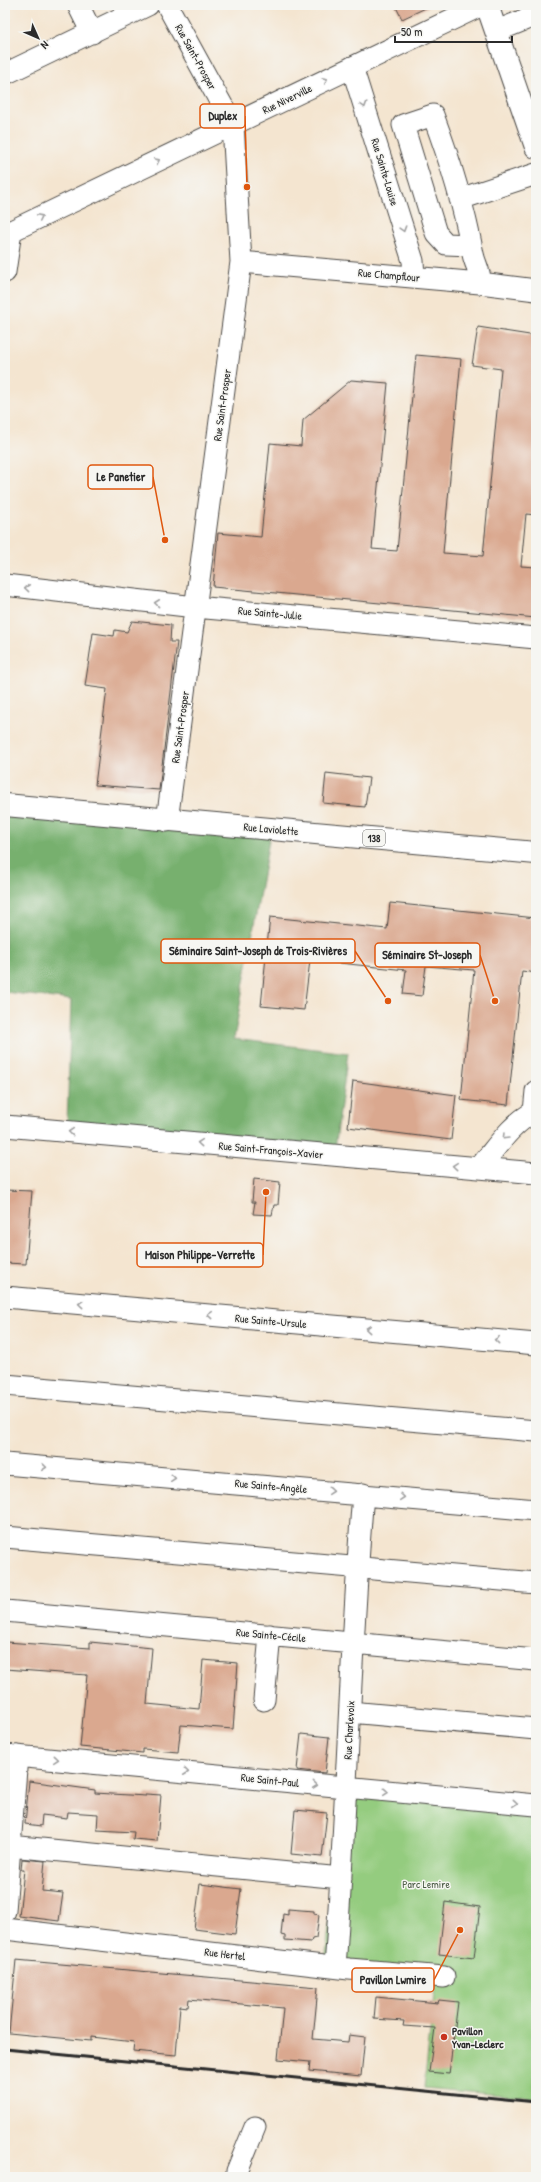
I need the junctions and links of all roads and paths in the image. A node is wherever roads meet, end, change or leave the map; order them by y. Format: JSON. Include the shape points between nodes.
{"nodes":[{"id":1,"x":78,"y":5,"type":"edge"},
{"id":2,"x":148,"y":5,"type":"edge"},
{"id":3,"x":167,"y":5,"type":"edge"},
{"id":4,"x":482,"y":5,"type":"edge"},
{"id":5,"x":487,"y":5,"type":"edge"},
{"id":6,"x":536,"y":14,"type":"edge"},
{"id":7,"x":497,"y":30,"type":"junction"},
{"id":8,"x":92,"y":32,"type":"junction"},
{"id":9,"x":352,"y":67,"type":"junction"},
{"id":10,"x":5,"y":74,"type":"edge"},
{"id":11,"x":233,"y":125,"type":"junction"},
{"id":12,"x":535,"y":140,"type":"edge"},
{"id":13,"x":536,"y":174,"type":"edge"},
{"id":14,"x":460,"y":199,"type":"junction"},
{"id":15,"x":8,"y":232,"type":"edge"},
{"id":16,"x":472,"y":245,"type":"junction"},
{"id":17,"x":241,"y":262,"type":"junction"},
{"id":18,"x":5,"y":272,"type":"edge"},
{"id":19,"x":414,"y":277,"type":"junction"},
{"id":20,"x":480,"y":283,"type":"junction"},
{"id":21,"x":536,"y":290,"type":"edge"},
{"id":22,"x":5,"y":585,"type":"edge"},
{"id":23,"x":195,"y":607,"type":"junction"},
{"id":24,"x":536,"y":638,"type":"edge"},
{"id":25,"x":5,"y":806,"type":"edge"},
{"id":26,"x":167,"y":821,"type":"junction"},
{"id":27,"x":536,"y":853,"type":"edge"},
{"id":28,"x":536,"y":1091,"type":"edge"},
{"id":29,"x":535,"y":1112,"type":"edge"},
{"id":30,"x":5,"y":1126,"type":"edge"},
{"id":31,"x":479,"y":1168,"type":"junction"},
{"id":32,"x":536,"y":1173,"type":"edge"},
{"id":33,"x":5,"y":1298,"type":"edge"},
{"id":34,"x":536,"y":1344,"type":"edge"},
{"id":35,"x":5,"y":1385,"type":"edge"},
{"id":36,"x":536,"y":1431,"type":"edge"},
{"id":37,"x":5,"y":1464,"type":"edge"},
{"id":38,"x":363,"y":1494,"type":"junction"},
{"id":39,"x":536,"y":1510,"type":"edge"},
{"id":40,"x":5,"y":1537,"type":"edge"},
{"id":41,"x":358,"y":1568,"type":"junction"},
{"id":42,"x":536,"y":1583,"type":"edge"},
{"id":43,"x":5,"y":1611,"type":"edge"},
{"id":44,"x":270,"y":1635,"type":"junction"},
{"id":45,"x":353,"y":1643,"type":"junction"},
{"id":46,"x":536,"y":1660,"type":"edge"},
{"id":47,"x":264,"y":1700,"type":"dead end"},
{"id":48,"x":350,"y":1712,"type":"junction"},
{"id":49,"x":536,"y":1729,"type":"edge"},
{"id":50,"x":11,"y":1755,"type":"edge"},
{"id":51,"x":347,"y":1788,"type":"junction"},
{"id":52,"x":536,"y":1805,"type":"edge"},
{"id":53,"x":10,"y":1846,"type":"junction"},
{"id":54,"x":341,"y":1878,"type":"junction"},
{"id":55,"x":5,"y":1911,"type":"edge"},
{"id":56,"x":5,"y":1929,"type":"edge"},
{"id":57,"x":335,"y":1967,"type":"junction"},
{"id":58,"x":444,"y":1977,"type":"dead end"},
{"id":59,"x":254,"y":2127,"type":"dead end"},
{"id":60,"x":237,"y":2177,"type":"edge"}],
"edges":[{"from":1,"to":8,"type":"street"},
{"from":2,"to":8,"type":"street"},
{"from":3,"to":11,"type":"street","name":"Rue Saint-Prosper"},
{"from":4,"to":9,"type":"street","name":"Rue Niverville"},
{"from":5,"to":7,"type":"main road"},
{"from":6,"to":7,"type":"street"},
{"from":7,"to":12,"type":"main road"},
{"from":8,"to":10,"type":"street"},
{"from":11,"to":9,"type":"street","name":"Rue Niverville","one_way":true},
{"from":9,"to":19,"type":"street","name":"Rue Sainte-Louise","one_way":true,"via":[[413,261]]},
{"from":15,"to":11,"type":"street","name":"Rue Niverville","one_way":true},
{"from":11,"to":17,"type":"street","name":"Rue Saint-Prosper"},
{"from":13,"to":14,"type":"street"},
{"from":14,"to":16,"type":"street"},
{"from":14,"to":16,"type":"street","via":[[433,115],[403,125],[436,233],[446,244]]},
{"from":15,"to":18,"type":"street"},
{"from":16,"to":20,"type":"street","via":[[480,272]]},
{"from":17,"to":19,"type":"street","name":"Rue Champflour"},
{"from":17,"to":23,"type":"street","name":"Rue Saint-Prosper"},
{"from":19,"to":20,"type":"street","name":"Rue Champflour"},
{"from":20,"to":21,"type":"street","name":"Rue Champflour"},
{"from":23,"to":22,"type":"street","name":"Rue Sainte-Julie","one_way":true},
{"from":23,"to":24,"type":"street","name":"Rue Sainte-Julie"},
{"from":23,"to":26,"type":"street","name":"Rue Saint-Prosper"},
{"from":25,"to":26,"type":"main road","name":"Rue Laviolette","number":"138"},
{"from":26,"to":27,"type":"main road","name":"Rue Laviolette","number":"138"},
{"from":28,"to":29,"type":"street"},
{"from":29,"to":31,"type":"street","one_way":true,"via":[[528,1115],[501,1141]]},
{"from":31,"to":30,"type":"street","name":"Rue Saint-François-Xavier","one_way":true},
{"from":31,"to":32,"type":"street","name":"Rue Saint-François-Xavier"},
{"from":34,"to":33,"type":"street","name":"Rue Sainte-Ursule","one_way":true},
{"from":35,"to":36,"type":"street"},
{"from":37,"to":38,"type":"street","name":"Rue Sainte-Angèle","one_way":true},
{"from":38,"to":39,"type":"street","name":"Rue Sainte-Angèle","one_way":true},
{"from":38,"to":41,"type":"street","name":"Rue Charlevoix"},
{"from":40,"to":41,"type":"street"},
{"from":41,"to":42,"type":"street"},
{"from":41,"to":45,"type":"street","name":"Rue Charlevoix"},
{"from":43,"to":44,"type":"street","name":"Rue Sainte-Cécile"},
{"from":44,"to":45,"type":"street","name":"Rue Sainte-Cécile"},
{"from":44,"to":47,"type":"street"},
{"from":45,"to":46,"type":"street","name":"Rue Sainte-Cécile"},
{"from":45,"to":48,"type":"street","name":"Rue Charlevoix"},
{"from":48,"to":49,"type":"street"},
{"from":48,"to":51,"type":"street","name":"Rue Charlevoix"},
{"from":50,"to":51,"type":"street","name":"Rue Saint-Paul","one_way":true},
{"from":50,"to":53,"type":"street"},
{"from":51,"to":52,"type":"street","name":"Rue Saint-Paul","one_way":true},
{"from":51,"to":54,"type":"street","name":"Rue Charlevoix"},
{"from":53,"to":54,"type":"street"},
{"from":53,"to":55,"type":"street"},
{"from":54,"to":57,"type":"street","name":"Rue Charlevoix"},
{"from":56,"to":57,"type":"street","name":"Rue Hertel"},
{"from":57,"to":58,"type":"street","name":"Rue Hertel"},
{"from":59,"to":60,"type":"street"}]}
